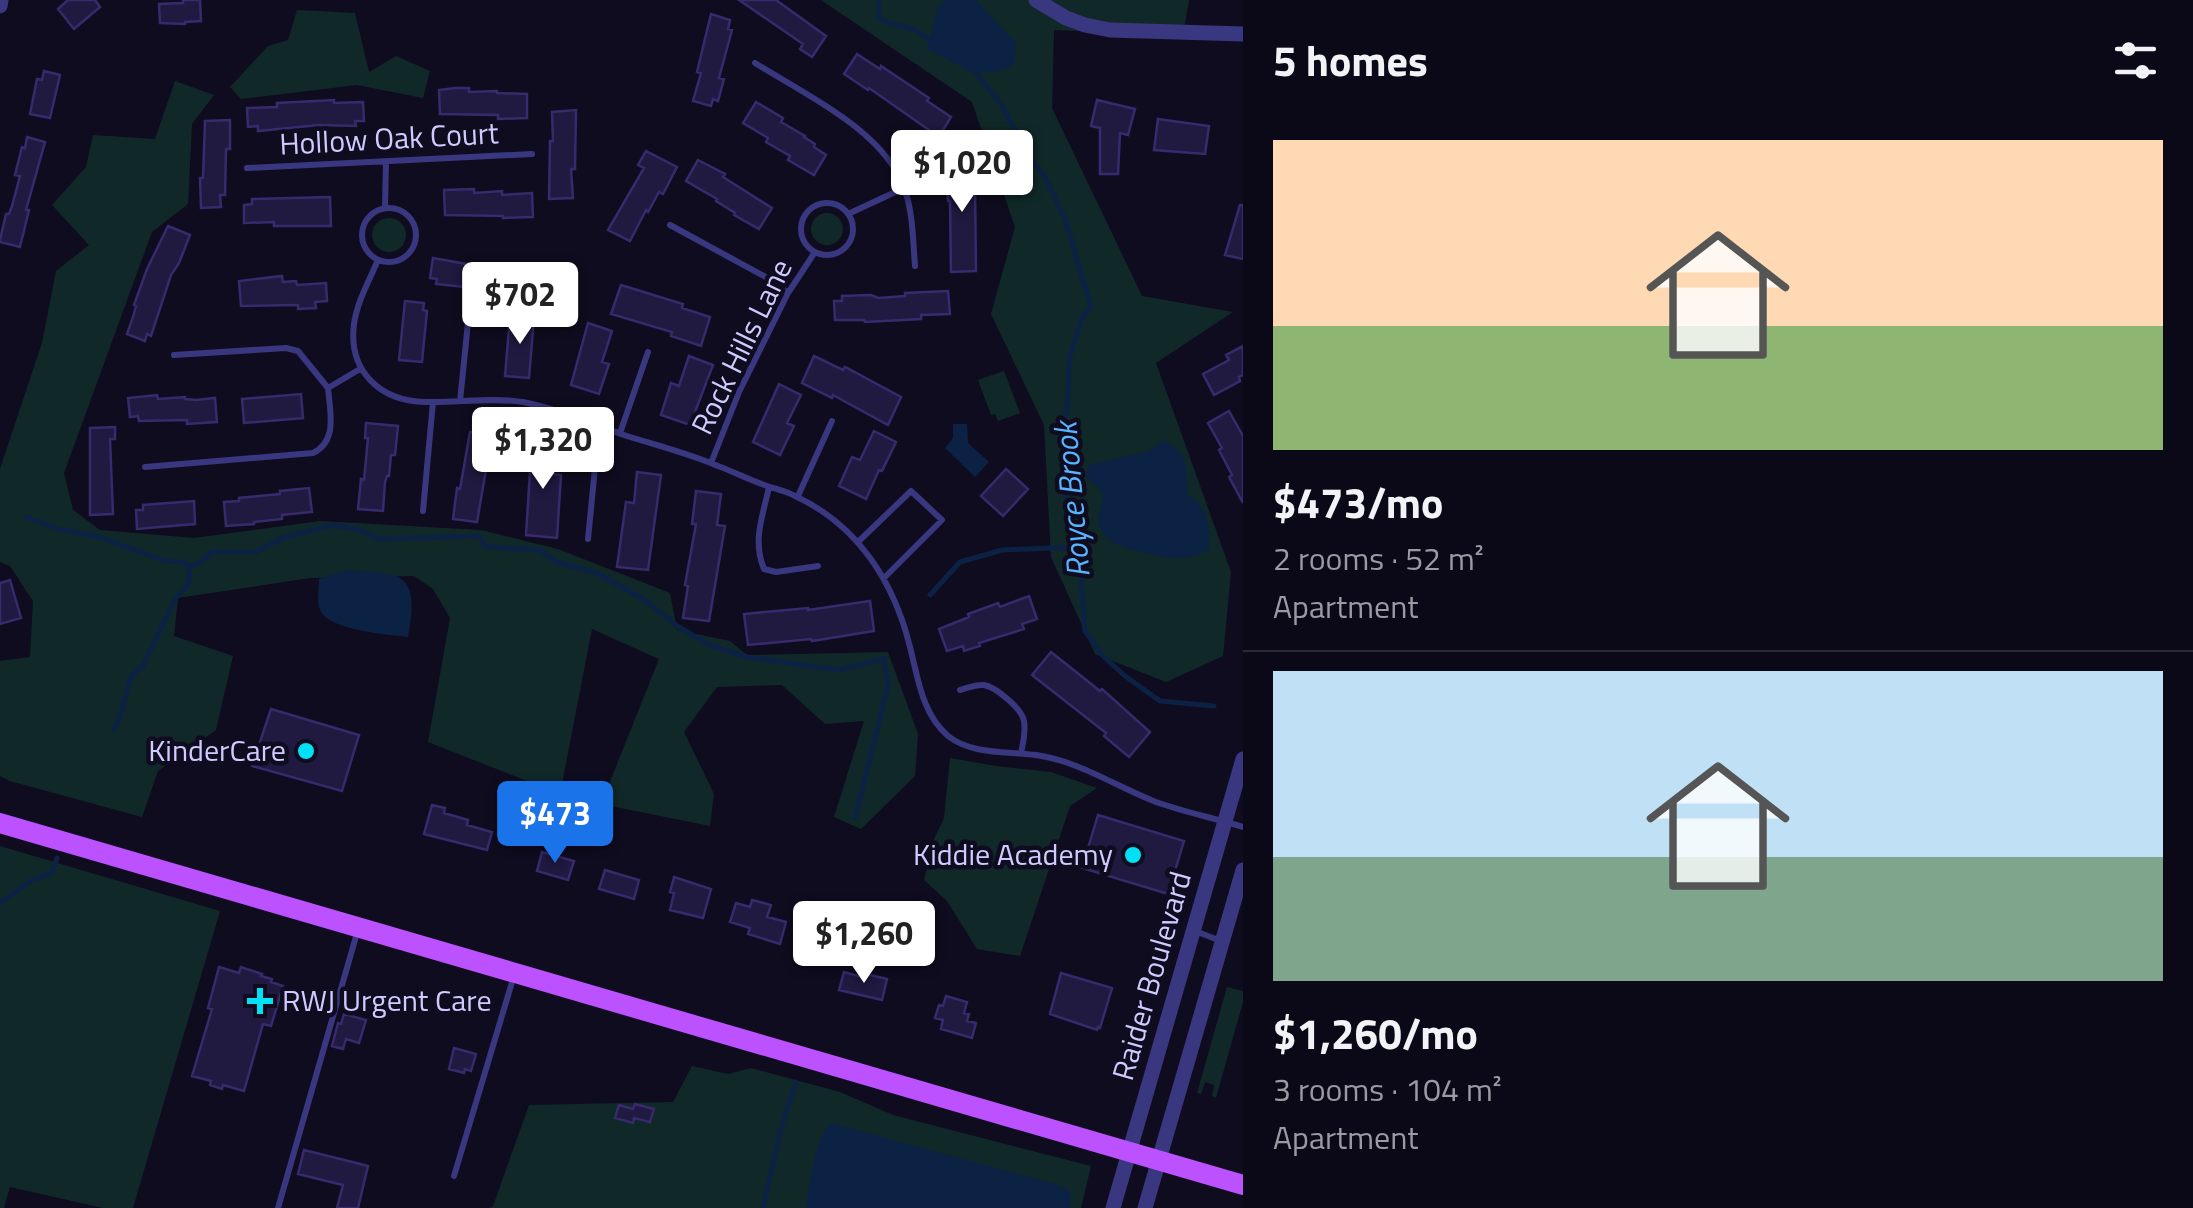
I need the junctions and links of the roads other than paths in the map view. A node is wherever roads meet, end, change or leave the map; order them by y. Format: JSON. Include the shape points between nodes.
{"nodes":[{"id":1,"x":1036,"y":0,"type":"edge"},
{"id":2,"x":1243,"y":34,"type":"edge"},
{"id":3,"x":755,"y":64,"type":"dead end"},
{"id":4,"x":532,"y":154,"type":"dead end"},
{"id":5,"x":386,"y":162,"type":"junction"},
{"id":6,"x":248,"y":168,"type":"dead end"},
{"id":7,"x":904,"y":188,"type":"junction"},
{"id":8,"x":385,"y":208,"type":"junction"},
{"id":9,"x":848,"y":214,"type":"junction"},
{"id":10,"x":670,"y":225,"type":"dead end"},
{"id":11,"x":816,"y":252,"type":"junction"},
{"id":12,"x":378,"y":260,"type":"junction"},
{"id":13,"x":915,"y":266,"type":"dead end"},
{"id":14,"x":788,"y":293,"type":"junction"},
{"id":15,"x":469,"y":313,"type":"dead end"},
{"id":16,"x":648,"y":352,"type":"dead end"},
{"id":17,"x":174,"y":356,"type":"dead end"},
{"id":18,"x":360,"y":370,"type":"junction"},
{"id":19,"x":328,"y":388,"type":"junction"},
{"id":20,"x":460,"y":401,"type":"junction"},
{"id":21,"x":433,"y":402,"type":"junction"},
{"id":22,"x":832,"y":421,"type":"dead end"},
{"id":23,"x":606,"y":428,"type":"junction"},
{"id":24,"x":620,"y":433,"type":"junction"},
{"id":25,"x":711,"y":463,"type":"junction"},
{"id":26,"x":145,"y":466,"type":"dead end"},
{"id":27,"x":769,"y":486,"type":"junction"},
{"id":28,"x":798,"y":496,"type":"junction"},
{"id":29,"x":423,"y":511,"type":"dead end"},
{"id":30,"x":588,"y":539,"type":"dead end"},
{"id":31,"x":859,"y":541,"type":"junction"},
{"id":32,"x":818,"y":566,"type":"dead end"},
{"id":33,"x":884,"y":578,"type":"junction"},
{"id":34,"x":960,"y":690,"type":"dead end"},
{"id":35,"x":1021,"y":753,"type":"junction"},
{"id":36,"x":1243,"y":760,"type":"edge"},
{"id":37,"x":1225,"y":821,"type":"junction"},
{"id":38,"x":0,"y":823,"type":"edge"},
{"id":39,"x":1243,"y":827,"type":"edge"},
{"id":40,"x":1243,"y":870,"type":"edge"},
{"id":41,"x":359,"y":927,"type":"junction"},
{"id":42,"x":1193,"y":930,"type":"junction"},
{"id":43,"x":1222,"y":942,"type":"junction"},
{"id":44,"x":514,"y":972,"type":"junction"},
{"id":45,"x":1130,"y":1152,"type":"junction"},
{"id":46,"x":1158,"y":1160,"type":"junction"},
{"id":47,"x":454,"y":1176,"type":"dead end"},
{"id":48,"x":1243,"y":1184,"type":"edge"},
{"id":49,"x":278,"y":1208,"type":"edge"},
{"id":50,"x":1113,"y":1208,"type":"edge"},
{"id":51,"x":1144,"y":1208,"type":"edge"}],
"edges":[{"from":1,"to":2,"type":"street","via":[[1066,18],[1110,30]]},
{"from":3,"to":7,"type":"lane","via":[[862,131],[882,148]]},
{"from":4,"to":5,"type":"lane","name":"Hollow Oak Court"},
{"from":5,"to":6,"type":"lane","name":"Hollow Oak Court"},
{"from":5,"to":8,"type":"lane"},
{"from":7,"to":9,"type":"lane","name":"Rock Hills Lane"},
{"from":7,"to":13,"type":"lane"},
{"from":8,"to":12,"type":"lane","via":[[370,216],[362,232],[365,248]]},
{"from":8,"to":12,"type":"lane","via":[[410,217],[416,244],[396,262]]},
{"from":9,"to":11,"type":"lane","name":"Rock Hills Lane","via":[[848,244],[836,254]]},
{"from":9,"to":11,"type":"lane","name":"Rock Hills Lane","via":[[824,203],[808,211],[802,236]]},
{"from":10,"to":14,"type":"lane"},
{"from":11,"to":14,"type":"lane","name":"Rock Hills Lane"},
{"from":12,"to":18,"type":"lane","via":[[353,328]]},
{"from":14,"to":25,"type":"lane","name":"Rock Hills Lane"},
{"from":15,"to":20,"type":"lane"},
{"from":16,"to":24,"type":"lane"},
{"from":17,"to":19,"type":"lane","via":[[286,348],[298,351]]},
{"from":18,"to":19,"type":"lane"},
{"from":18,"to":21,"type":"lane","via":[[388,394]]},
{"from":19,"to":26,"type":"lane","via":[[331,425],[324,448]]},
{"from":20,"to":21,"type":"lane"},
{"from":20,"to":23,"type":"lane","via":[[521,402]]},
{"from":21,"to":29,"type":"lane"},
{"from":22,"to":28,"type":"lane"},
{"from":23,"to":24,"type":"lane"},
{"from":23,"to":30,"type":"lane"},
{"from":24,"to":25,"type":"lane"},
{"from":25,"to":27,"type":"lane"},
{"from":27,"to":28,"type":"lane"},
{"from":27,"to":32,"type":"lane","via":[[759,524],[764,569]]},
{"from":28,"to":31,"type":"lane"},
{"from":31,"to":33,"type":"lane"},
{"from":31,"to":33,"type":"lane","via":[[911,491],[942,520]]},
{"from":33,"to":35,"type":"lane","via":[[932,718],[964,745]]},
{"from":34,"to":35,"type":"lane","via":[[988,685],[1015,706],[1025,726]]},
{"from":35,"to":37,"type":"lane","via":[[1066,762],[1157,802]]},
{"from":36,"to":37,"type":"street","name":"Raider Boulevard"},
{"from":37,"to":39,"type":"lane"},
{"from":37,"to":42,"type":"street","name":"Raider Boulevard"},
{"from":38,"to":41,"type":"main road"},
{"from":40,"to":43,"type":"street","name":"Raider Boulevard"},
{"from":41,"to":44,"type":"main road"},
{"from":41,"to":49,"type":"lane"},
{"from":42,"to":43,"type":"lane"},
{"from":42,"to":45,"type":"street","name":"Raider Boulevard"},
{"from":43,"to":46,"type":"street","name":"Raider Boulevard"},
{"from":44,"to":45,"type":"main road"},
{"from":44,"to":47,"type":"lane"},
{"from":45,"to":46,"type":"main road"},
{"from":45,"to":50,"type":"street","name":"Raider Boulevard"},
{"from":46,"to":48,"type":"main road"},
{"from":46,"to":51,"type":"street","name":"Raider Boulevard"}]}
